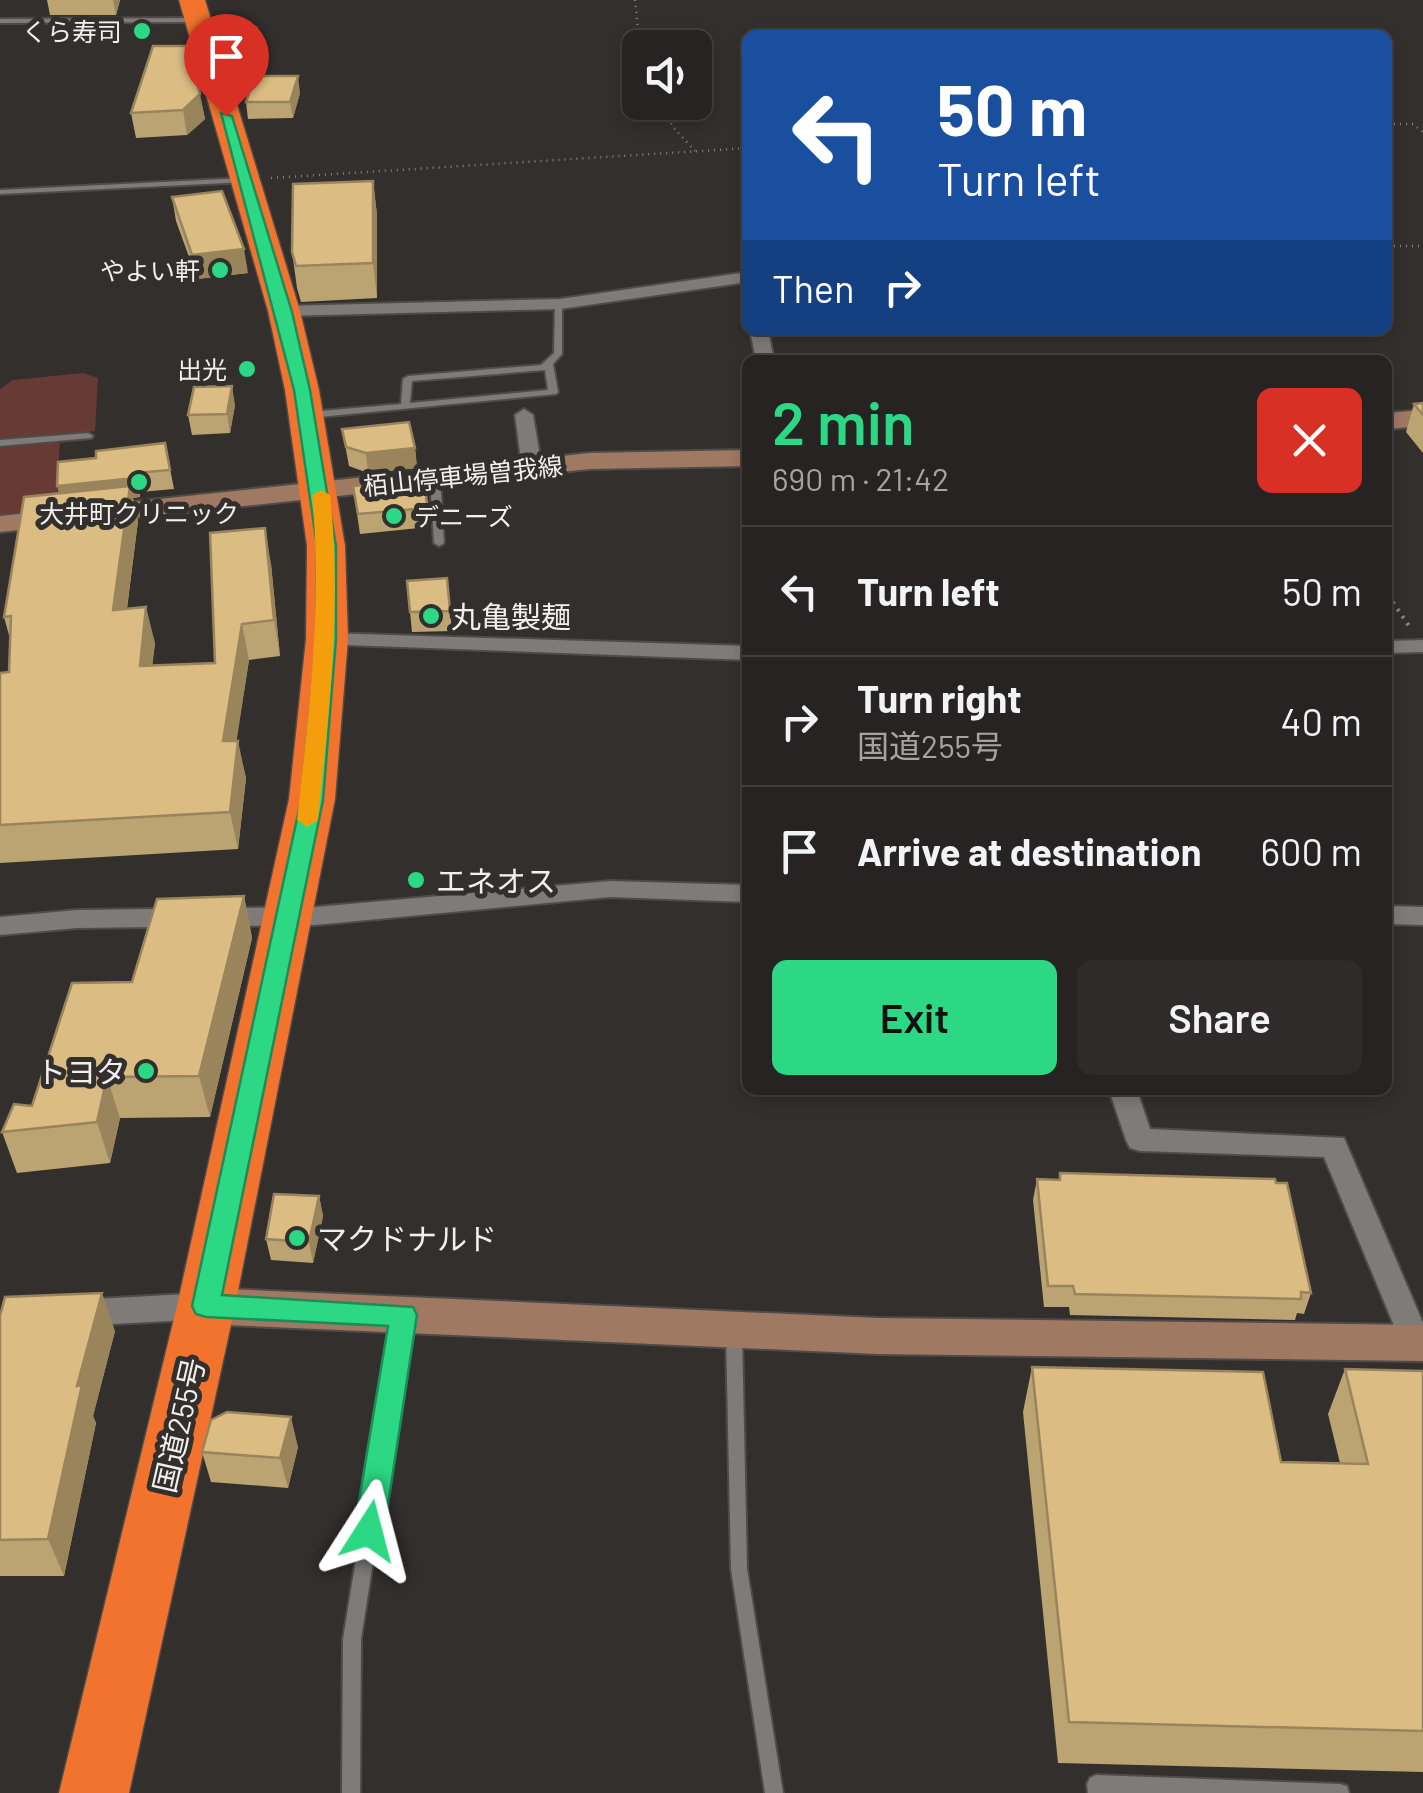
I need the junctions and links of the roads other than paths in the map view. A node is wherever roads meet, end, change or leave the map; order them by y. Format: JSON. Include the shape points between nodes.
{"nodes":[{"id":1,"x":195,"y":10,"type":"edge"},
{"id":2,"x":0,"y":21,"type":"edge"},
{"id":3,"x":244,"y":180,"type":"junction"},
{"id":4,"x":0,"y":192,"type":"edge"},
{"id":5,"x":742,"y":278,"type":"edge"},
{"id":6,"x":558,"y":304,"type":"junction"},
{"id":7,"x":284,"y":312,"type":"junction"},
{"id":8,"x":546,"y":365,"type":"junction"},
{"id":9,"x":405,"y":406,"type":"junction"},
{"id":10,"x":306,"y":415,"type":"junction"},
{"id":11,"x":524,"y":415,"type":"dead end"},
{"id":12,"x":1423,"y":418,"type":"edge"},
{"id":13,"x":1392,"y":421,"type":"edge"},
{"id":14,"x":88,"y":436,"type":"dead end"},
{"id":15,"x":0,"y":444,"type":"edge"},
{"id":16,"x":742,"y":458,"type":"edge"},
{"id":17,"x":532,"y":468,"type":"junction"},
{"id":18,"x":435,"y":478,"type":"junction"},
{"id":19,"x":320,"y":491,"type":"junction"},
{"id":20,"x":0,"y":524,"type":"edge"},
{"id":21,"x":439,"y":542,"type":"dead end"},
{"id":22,"x":326,"y":639,"type":"junction"},
{"id":23,"x":1422,"y":646,"type":"edge"},
{"id":24,"x":1392,"y":647,"type":"edge"},
{"id":25,"x":742,"y":653,"type":"edge"},
{"id":26,"x":742,"y":894,"type":"edge"},
{"id":27,"x":1392,"y":915,"type":"edge"},
{"id":28,"x":1423,"y":916,"type":"edge"},
{"id":29,"x":288,"y":917,"type":"junction"},
{"id":30,"x":0,"y":926,"type":"edge"},
{"id":31,"x":1126,"y":1095,"type":"edge"},
{"id":32,"x":206,"y":1306,"type":"junction"},
{"id":33,"x":38,"y":1315,"type":"edge"},
{"id":34,"x":404,"y":1315,"type":"junction"},
{"id":35,"x":734,"y":1330,"type":"junction"},
{"id":36,"x":1420,"y":1343,"type":"edge"},
{"id":37,"x":1250,"y":1791,"type":"edge"},
{"id":38,"x":94,"y":1793,"type":"edge"},
{"id":39,"x":351,"y":1793,"type":"edge"},
{"id":40,"x":774,"y":1793,"type":"edge"},
{"id":41,"x":1096,"y":1793,"type":"edge"},
{"id":42,"x":1340,"y":1793,"type":"edge"}],
"edges":[{"from":1,"to":2,"type":"lane"},
{"from":1,"to":3,"type":"highway","name":"国道255号"},
{"from":3,"to":4,"type":"lane"},
{"from":3,"to":7,"type":"highway","name":"国道255号"},
{"from":5,"to":6,"type":"street"},
{"from":6,"to":7,"type":"street"},
{"from":6,"to":8,"type":"lane","via":[[558,354]]},
{"from":7,"to":10,"type":"highway","name":"国道255号"},
{"from":8,"to":9,"type":"lane","via":[[408,379]]},
{"from":8,"to":9,"type":"lane","via":[[554,392]]},
{"from":9,"to":10,"type":"lane"},
{"from":10,"to":19,"type":"highway","name":"国道255号"},
{"from":11,"to":17,"type":"street"},
{"from":12,"to":13,"type":"main road"},
{"from":14,"to":15,"type":"lane"},
{"from":16,"to":17,"type":"main road","name":"栢山停車場曽我線","via":[[626,458]]},
{"from":17,"to":18,"type":"main road","name":"栢山停車場曽我線"},
{"from":18,"to":19,"type":"main road","name":"栢山停車場曽我線"},
{"from":18,"to":21,"type":"lane"},
{"from":19,"to":20,"type":"main road","name":"栢山停車場曽我線"},
{"from":19,"to":22,"type":"highway","name":"国道255号"},
{"from":22,"to":25,"type":"street"},
{"from":22,"to":29,"type":"highway","name":"国道255号","via":[[312,800]]},
{"from":23,"to":24,"type":"street"},
{"from":26,"to":29,"type":"street","via":[[610,890]]},
{"from":27,"to":28,"type":"street"},
{"from":29,"to":30,"type":"street"},
{"from":29,"to":32,"type":"highway","name":"国道255号"},
{"from":31,"to":36,"type":"street","via":[[1140,1140],[1334,1146]]},
{"from":32,"to":33,"type":"street"},
{"from":32,"to":34,"type":"main road"},
{"from":32,"to":38,"type":"highway","name":"国道255号"},
{"from":34,"to":35,"type":"main road"},
{"from":34,"to":39,"type":"lane","via":[[352,1639]]},
{"from":35,"to":36,"type":"main road"},
{"from":35,"to":40,"type":"lane","via":[[740,1569]]},
{"from":37,"to":41,"type":"lane","via":[[1096,1784]]},
{"from":37,"to":42,"type":"lane"}]}
